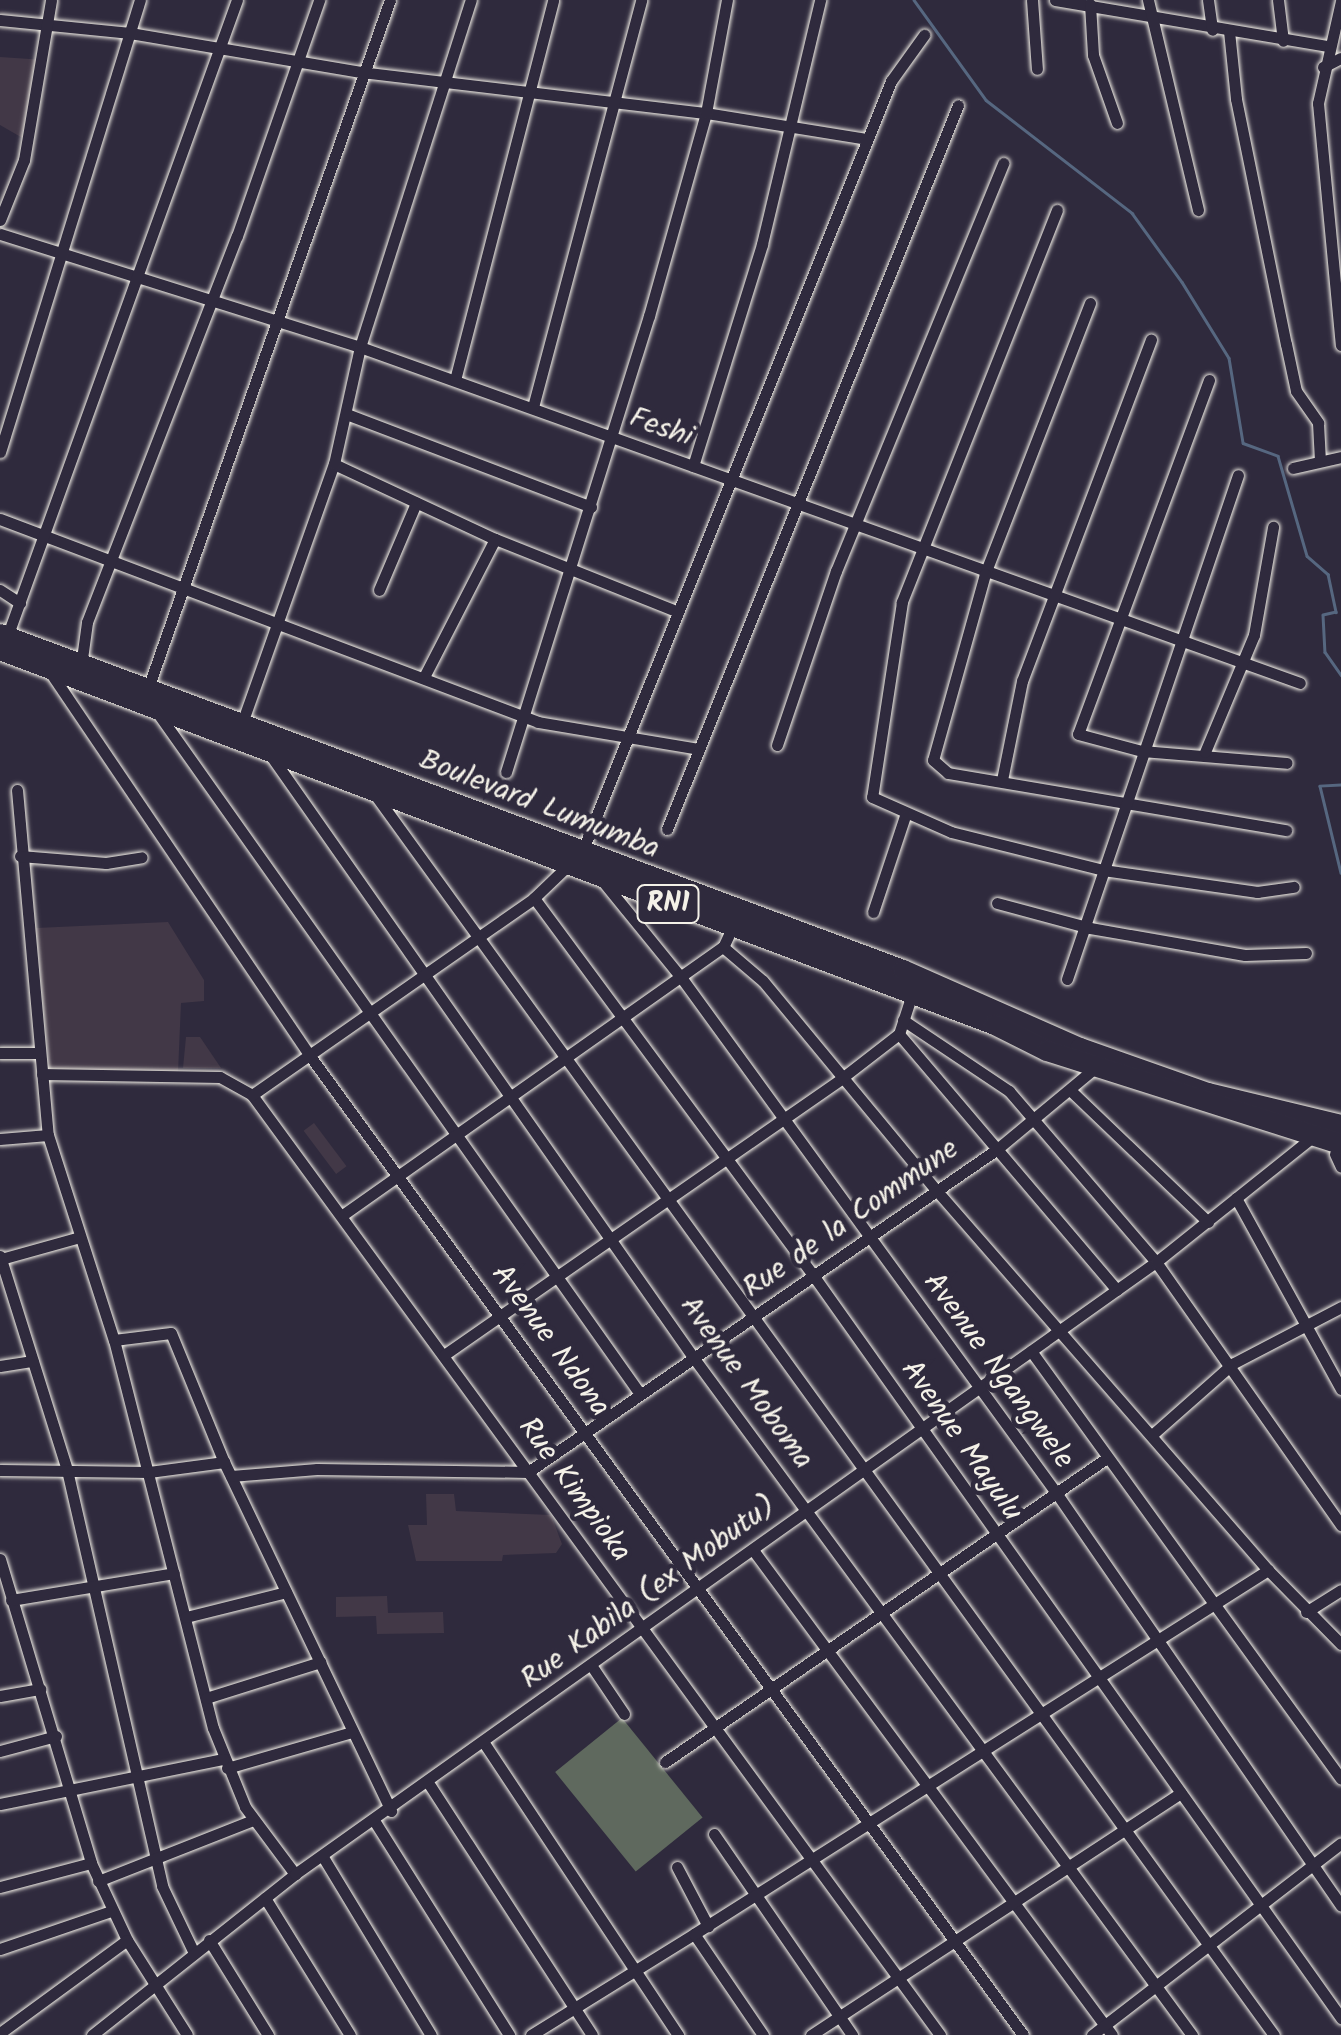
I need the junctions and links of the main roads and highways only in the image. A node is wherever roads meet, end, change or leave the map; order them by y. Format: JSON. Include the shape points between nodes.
{"nodes":[{"id":1,"x":2,"y":640,"type":"edge"},
{"id":2,"x":154,"y":699,"type":"junction"},
{"id":3,"x":271,"y":747,"type":"junction"},
{"id":4,"x":423,"y":803,"type":"junction"},
{"id":5,"x":576,"y":860,"type":"junction"},
{"id":6,"x":903,"y":986,"type":"junction"},
{"id":7,"x":1098,"y":1062,"type":"junction"},
{"id":8,"x":1341,"y":1125,"type":"edge"},
{"id":9,"x":1338,"y":1149,"type":"edge"}],
"edges":[{"from":1,"to":2,"type":"highway","name":"Boulevard Lumumba","number":"RN1"},
{"from":1,"to":2,"type":"highway","name":"Boulevard Lumumba","number":"RN1","via":[[48,669]]},
{"from":2,"to":3,"type":"highway","name":"Boulevard Lumumba","number":"RN1"},
{"from":2,"to":3,"type":"highway","name":"Boulevard Lumumba","number":"RN1","via":[[240,726]]},
{"from":3,"to":4,"type":"highway","name":"Boulevard Lumumba","number":"RN1"},
{"from":3,"to":4,"type":"highway","name":"Boulevard Lumumba","number":"RN1","via":[[375,794]]},
{"from":4,"to":5,"type":"highway","name":"Boulevard Lumumba","number":"RN1"},
{"from":5,"to":6,"type":"highway","name":"Boulevard Lumumba","number":"RN1"},
{"from":5,"to":6,"type":"highway","name":"Boulevard Lumumba","number":"RN1","via":[[727,938]]},
{"from":6,"to":7,"type":"highway","name":"Boulevard Lumumba","number":"RN1"},
{"from":7,"to":8,"type":"highway","name":"Boulevard Lumumba","number":"RN1"},
{"from":7,"to":9,"type":"highway","name":"Boulevard Lumumba","number":"RN1"}]}
